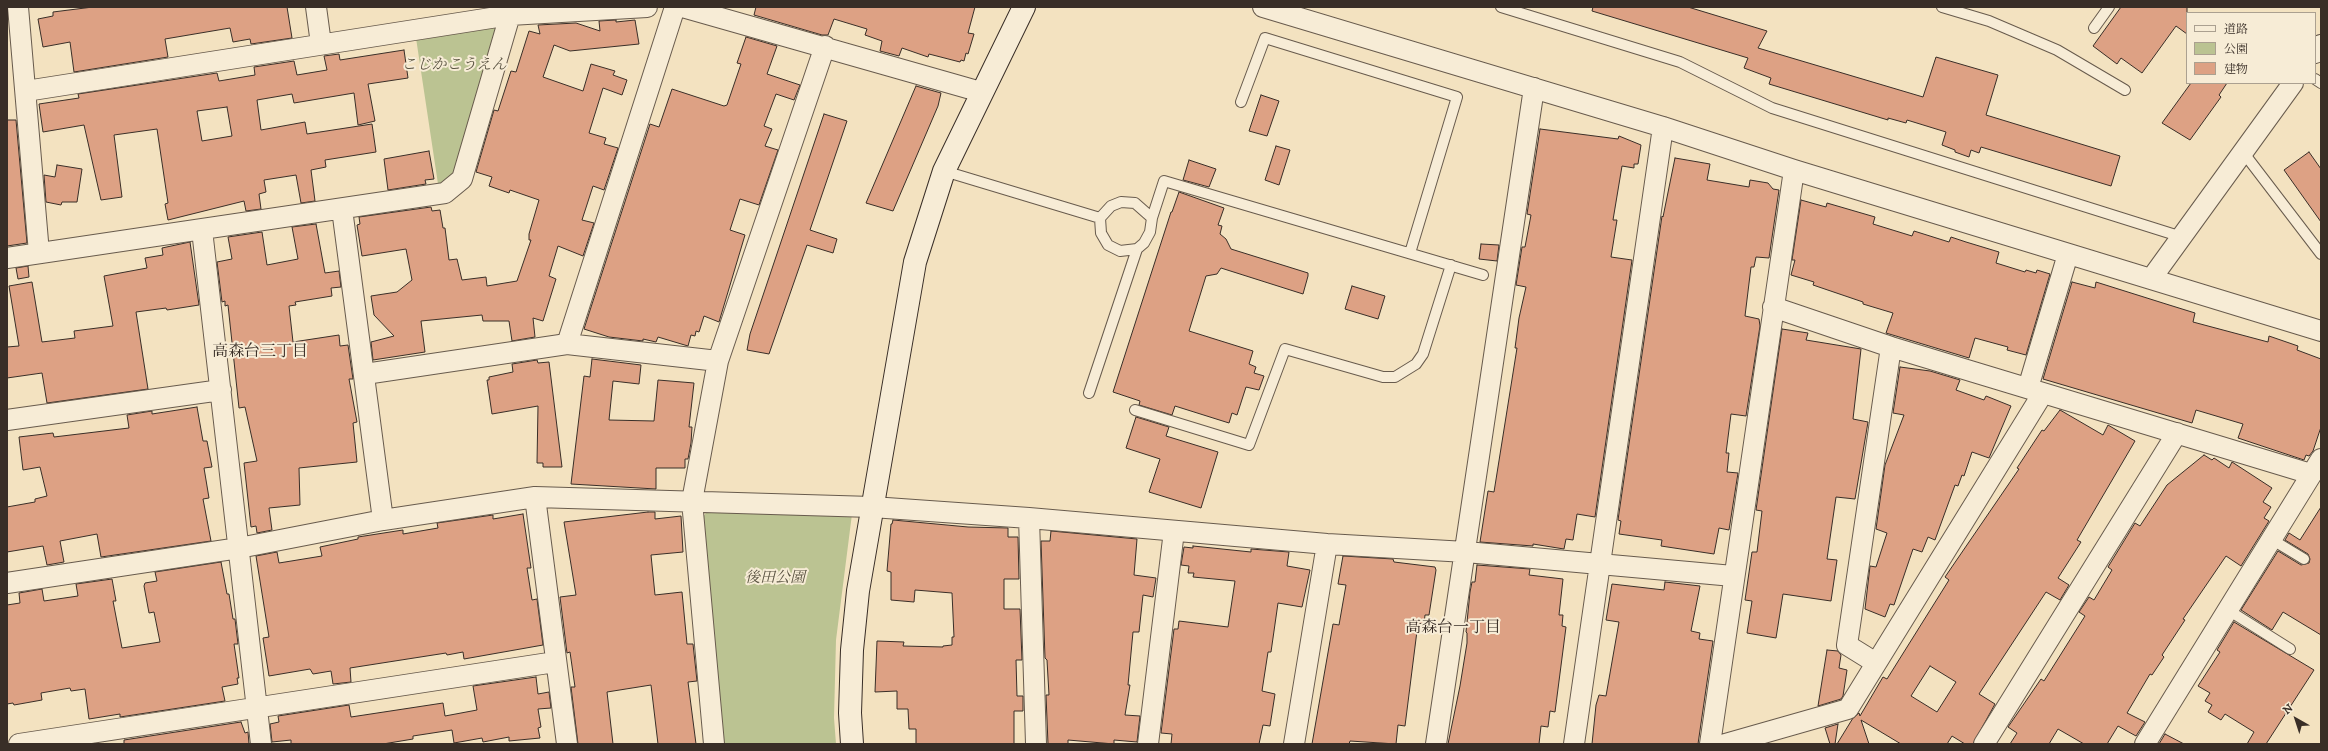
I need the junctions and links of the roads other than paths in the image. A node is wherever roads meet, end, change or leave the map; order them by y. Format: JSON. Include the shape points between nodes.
{"nodes":[{"id":1,"x":18,"y":7,"type":"edge"},
{"id":2,"x":316,"y":7,"type":"edge"},
{"id":3,"x":647,"y":7,"type":"edge"},
{"id":4,"x":675,"y":7,"type":"edge"},
{"id":5,"x":682,"y":7,"type":"edge"},
{"id":6,"x":1024,"y":7,"type":"edge"},
{"id":7,"x":1263,"y":7,"type":"edge"},
{"id":8,"x":1501,"y":7,"type":"edge"},
{"id":9,"x":1942,"y":7,"type":"edge"},
{"id":10,"x":2109,"y":7,"type":"edge"},
{"id":11,"x":510,"y":15,"type":"junction"},
{"id":12,"x":2094,"y":28,"type":"dead end"},
{"id":13,"x":321,"y":44,"type":"junction"},
{"id":14,"x":825,"y":46,"type":"junction"},
{"id":15,"x":2292,"y":84,"type":"edge"},
{"id":16,"x":1534,"y":88,"type":"junction"},
{"id":17,"x":2125,"y":90,"type":"dead end"},
{"id":18,"x":26,"y":91,"type":"junction"},
{"id":19,"x":981,"y":92,"type":"junction"},
{"id":20,"x":1241,"y":102,"type":"dead end"},
{"id":21,"x":1663,"y":128,"type":"junction"},
{"id":22,"x":2243,"y":152,"type":"junction"},
{"id":23,"x":1794,"y":170,"type":"junction"},
{"id":24,"x":944,"y":171,"type":"junction"},
{"id":25,"x":342,"y":208,"type":"junction"},
{"id":26,"x":1100,"y":218,"type":"junction"},
{"id":27,"x":1152,"y":218,"type":"junction"},
{"id":28,"x":202,"y":230,"type":"junction"},
{"id":29,"x":2182,"y":237,"type":"junction"},
{"id":30,"x":1137,"y":249,"type":"junction"},
{"id":31,"x":38,"y":253,"type":"junction"},
{"id":32,"x":1410,"y":253,"type":"junction"},
{"id":33,"x":2068,"y":254,"type":"junction"},
{"id":34,"x":2321,"y":254,"type":"edge"},
{"id":35,"x":7,"y":258,"type":"edge"},
{"id":36,"x":1451,"y":265,"type":"junction"},
{"id":37,"x":1483,"y":275,"type":"dead end"},
{"id":38,"x":2151,"y":279,"type":"junction"},
{"id":39,"x":1773,"y":307,"type":"junction"},
{"id":40,"x":2321,"y":332,"type":"edge"},
{"id":41,"x":567,"y":344,"type":"junction"},
{"id":42,"x":1891,"y":347,"type":"junction"},
{"id":43,"x":718,"y":361,"type":"junction"},
{"id":44,"x":365,"y":374,"type":"junction"},
{"id":45,"x":221,"y":390,"type":"junction"},
{"id":46,"x":2036,"y":390,"type":"junction"},
{"id":47,"x":1089,"y":393,"type":"dead end"},
{"id":48,"x":1135,"y":410,"type":"dead end"},
{"id":49,"x":7,"y":420,"type":"edge"},
{"id":50,"x":2177,"y":433,"type":"junction"},
{"id":51,"x":2317,"y":468,"type":"edge"},
{"id":52,"x":535,"y":497,"type":"junction"},
{"id":53,"x":692,"y":501,"type":"junction"},
{"id":54,"x":872,"y":507,"type":"junction"},
{"id":55,"x":1029,"y":518,"type":"junction"},
{"id":56,"x":383,"y":520,"type":"junction"},
{"id":57,"x":1174,"y":531,"type":"junction"},
{"id":58,"x":2272,"y":539,"type":"junction"},
{"id":59,"x":1327,"y":544,"type":"junction"},
{"id":60,"x":239,"y":548,"type":"junction"},
{"id":61,"x":1466,"y":552,"type":"junction"},
{"id":62,"x":2304,"y":559,"type":"dead end"},
{"id":63,"x":1600,"y":565,"type":"junction"},
{"id":64,"x":1733,"y":576,"type":"junction"},
{"id":65,"x":7,"y":583,"type":"edge"},
{"id":66,"x":2228,"y":610,"type":"junction"},
{"id":67,"x":2290,"y":649,"type":"dead end"},
{"id":68,"x":555,"y":662,"type":"junction"},
{"id":69,"x":1876,"y":663,"type":"junction"},
{"id":70,"x":256,"y":707,"type":"junction"},
{"id":71,"x":18,"y":744,"type":"edge"},
{"id":72,"x":261,"y":744,"type":"edge"},
{"id":73,"x":567,"y":744,"type":"edge"},
{"id":74,"x":714,"y":744,"type":"edge"},
{"id":75,"x":852,"y":744,"type":"edge"},
{"id":76,"x":1036,"y":744,"type":"edge"},
{"id":77,"x":1148,"y":744,"type":"edge"},
{"id":78,"x":1294,"y":744,"type":"edge"},
{"id":79,"x":1436,"y":744,"type":"edge"},
{"id":80,"x":1574,"y":744,"type":"edge"},
{"id":81,"x":1710,"y":744,"type":"edge"},
{"id":82,"x":1725,"y":744,"type":"edge"},
{"id":83,"x":1984,"y":744,"type":"edge"},
{"id":84,"x":2145,"y":744,"type":"edge"}],
"edges":[{"from":1,"to":18,"type":"street"},
{"from":2,"to":13,"type":"street"},
{"from":3,"to":11,"type":"street"},
{"from":4,"to":41,"type":"street"},
{"from":5,"to":14,"type":"street"},
{"from":6,"to":19,"type":"street"},
{"from":7,"to":16,"type":"street"},
{"from":8,"to":29,"type":"lane","via":[[1680,62],[1772,108]]},
{"from":9,"to":17,"type":"lane","via":[[1989,21],[2057,50]]},
{"from":10,"to":12,"type":"lane"},
{"from":11,"to":13,"type":"street"},
{"from":11,"to":25,"type":"street","via":[[462,179],[445,193]]},
{"from":13,"to":18,"type":"street"},
{"from":14,"to":19,"type":"street"},
{"from":14,"to":43,"type":"street"},
{"from":15,"to":22,"type":"street"},
{"from":16,"to":21,"type":"street"},
{"from":16,"to":61,"type":"street"},
{"from":18,"to":31,"type":"street"},
{"from":19,"to":24,"type":"street"},
{"from":20,"to":32,"type":"lane","via":[[1265,38],[1457,97]]},
{"from":21,"to":23,"type":"street"},
{"from":21,"to":63,"type":"street"},
{"from":22,"to":29,"type":"street"},
{"from":22,"to":34,"type":"lane"},
{"from":23,"to":33,"type":"street"},
{"from":23,"to":39,"type":"street"},
{"from":24,"to":26,"type":"lane"},
{"from":24,"to":54,"type":"street","via":[[915,262]]},
{"from":25,"to":28,"type":"street"},
{"from":25,"to":44,"type":"street"},
{"from":26,"to":27,"type":"lane","via":[[1111,206],[1121,202],[1135,203]]},
{"from":26,"to":30,"type":"lane","via":[[1101,233],[1108,245],[1120,251]]},
{"from":27,"to":30,"type":"lane","via":[[1150,232]]},
{"from":27,"to":32,"type":"lane","via":[[1164,181]]},
{"from":28,"to":31,"type":"street"},
{"from":28,"to":45,"type":"street"},
{"from":29,"to":38,"type":"street"},
{"from":30,"to":47,"type":"lane"},
{"from":31,"to":35,"type":"street"},
{"from":32,"to":36,"type":"lane"},
{"from":33,"to":38,"type":"street"},
{"from":33,"to":46,"type":"street"},
{"from":36,"to":37,"type":"lane"},
{"from":36,"to":48,"type":"lane","via":[[1423,354],[1416,364],[1395,377],[1384,377],[1285,349],[1249,445]]},
{"from":38,"to":40,"type":"street"},
{"from":39,"to":42,"type":"street"},
{"from":39,"to":64,"type":"street"},
{"from":41,"to":43,"type":"street"},
{"from":41,"to":44,"type":"street"},
{"from":42,"to":46,"type":"street"},
{"from":42,"to":69,"type":"street","via":[[1848,645]]},
{"from":43,"to":53,"type":"street"},
{"from":44,"to":56,"type":"street"},
{"from":45,"to":49,"type":"street"},
{"from":45,"to":60,"type":"street"},
{"from":46,"to":50,"type":"street"},
{"from":46,"to":69,"type":"street"},
{"from":50,"to":51,"type":"street"},
{"from":50,"to":83,"type":"street"},
{"from":51,"to":58,"type":"street"},
{"from":52,"to":53,"type":"street"},
{"from":52,"to":56,"type":"street"},
{"from":52,"to":68,"type":"street"},
{"from":53,"to":54,"type":"street"},
{"from":53,"to":74,"type":"street"},
{"from":54,"to":55,"type":"street"},
{"from":54,"to":75,"type":"street","via":[[858,591],[852,650]]},
{"from":55,"to":57,"type":"street"},
{"from":55,"to":76,"type":"street"},
{"from":56,"to":60,"type":"street"},
{"from":57,"to":59,"type":"street"},
{"from":57,"to":77,"type":"street"},
{"from":58,"to":62,"type":"lane"},
{"from":58,"to":66,"type":"street"},
{"from":59,"to":61,"type":"street"},
{"from":59,"to":78,"type":"street"},
{"from":60,"to":65,"type":"street"},
{"from":60,"to":70,"type":"street"},
{"from":61,"to":63,"type":"street"},
{"from":61,"to":79,"type":"street"},
{"from":63,"to":64,"type":"street"},
{"from":63,"to":80,"type":"street"},
{"from":64,"to":81,"type":"street"},
{"from":66,"to":67,"type":"lane"},
{"from":66,"to":84,"type":"street"},
{"from":68,"to":70,"type":"street"},
{"from":68,"to":73,"type":"street"},
{"from":69,"to":82,"type":"street","via":[[1848,709]]},
{"from":70,"to":71,"type":"street"},
{"from":70,"to":72,"type":"street"}]}
